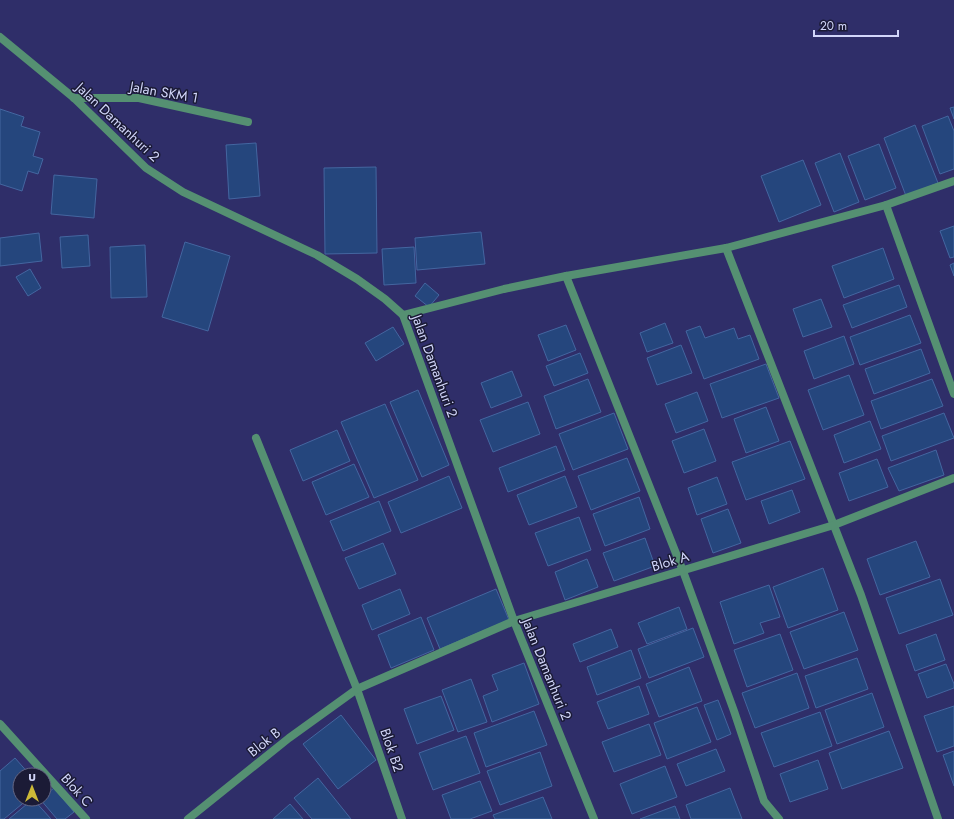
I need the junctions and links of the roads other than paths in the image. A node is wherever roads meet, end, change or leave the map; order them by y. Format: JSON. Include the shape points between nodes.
{"nodes":[{"id":1,"x":0,"y":37,"type":"edge"},
{"id":2,"x":74,"y":98,"type":"junction"},
{"id":3,"x":248,"y":122,"type":"dead end"},
{"id":4,"x":954,"y":181,"type":"edge"},
{"id":5,"x":886,"y":205,"type":"junction"},
{"id":6,"x":726,"y":248,"type":"junction"},
{"id":7,"x":566,"y":276,"type":"junction"},
{"id":8,"x":403,"y":315,"type":"junction"},
{"id":9,"x":954,"y":394,"type":"edge"},
{"id":10,"x":256,"y":438,"type":"dead end"},
{"id":11,"x":954,"y":478,"type":"edge"},
{"id":12,"x":834,"y":524,"type":"junction"},
{"id":13,"x":683,"y":571,"type":"junction"},
{"id":14,"x":514,"y":621,"type":"junction"},
{"id":15,"x":357,"y":689,"type":"junction"},
{"id":16,"x":0,"y":724,"type":"edge"},
{"id":17,"x":86,"y":819,"type":"edge"},
{"id":18,"x":188,"y":819,"type":"edge"},
{"id":19,"x":402,"y":819,"type":"edge"},
{"id":20,"x":594,"y":819,"type":"edge"},
{"id":21,"x":779,"y":819,"type":"edge"},
{"id":22,"x":938,"y":819,"type":"edge"}],
"edges":[{"from":1,"to":2,"type":"street","name":"Jalan Damanhuri 2"},
{"from":2,"to":3,"type":"street","name":"Jalan SKM 1","via":[[139,98]]},
{"from":2,"to":8,"type":"street","name":"Jalan Damanhuri 2","via":[[146,168],[183,192],[317,255],[368,287]]},
{"from":4,"to":5,"type":"street"},
{"from":5,"to":6,"type":"street"},
{"from":5,"to":9,"type":"street"},
{"from":6,"to":7,"type":"street"},
{"from":6,"to":12,"type":"street"},
{"from":7,"to":8,"type":"street"},
{"from":7,"to":13,"type":"street"},
{"from":8,"to":14,"type":"street","name":"Jalan Damanhuri 2"},
{"from":10,"to":15,"type":"street","name":"Blok B2"},
{"from":11,"to":12,"type":"street","name":"Blok A"},
{"from":12,"to":13,"type":"street","name":"Blok A"},
{"from":12,"to":22,"type":"street"},
{"from":13,"to":14,"type":"street","name":"Blok A"},
{"from":13,"to":21,"type":"street","via":[[764,801]]},
{"from":14,"to":15,"type":"street","name":"Blok A"},
{"from":14,"to":20,"type":"street","name":"Jalan Damanhuri 2"},
{"from":15,"to":18,"type":"street","name":"Blok B","via":[[289,738]]},
{"from":15,"to":19,"type":"street","name":"Blok B2"},
{"from":16,"to":17,"type":"street","name":"Blok C"}]}
